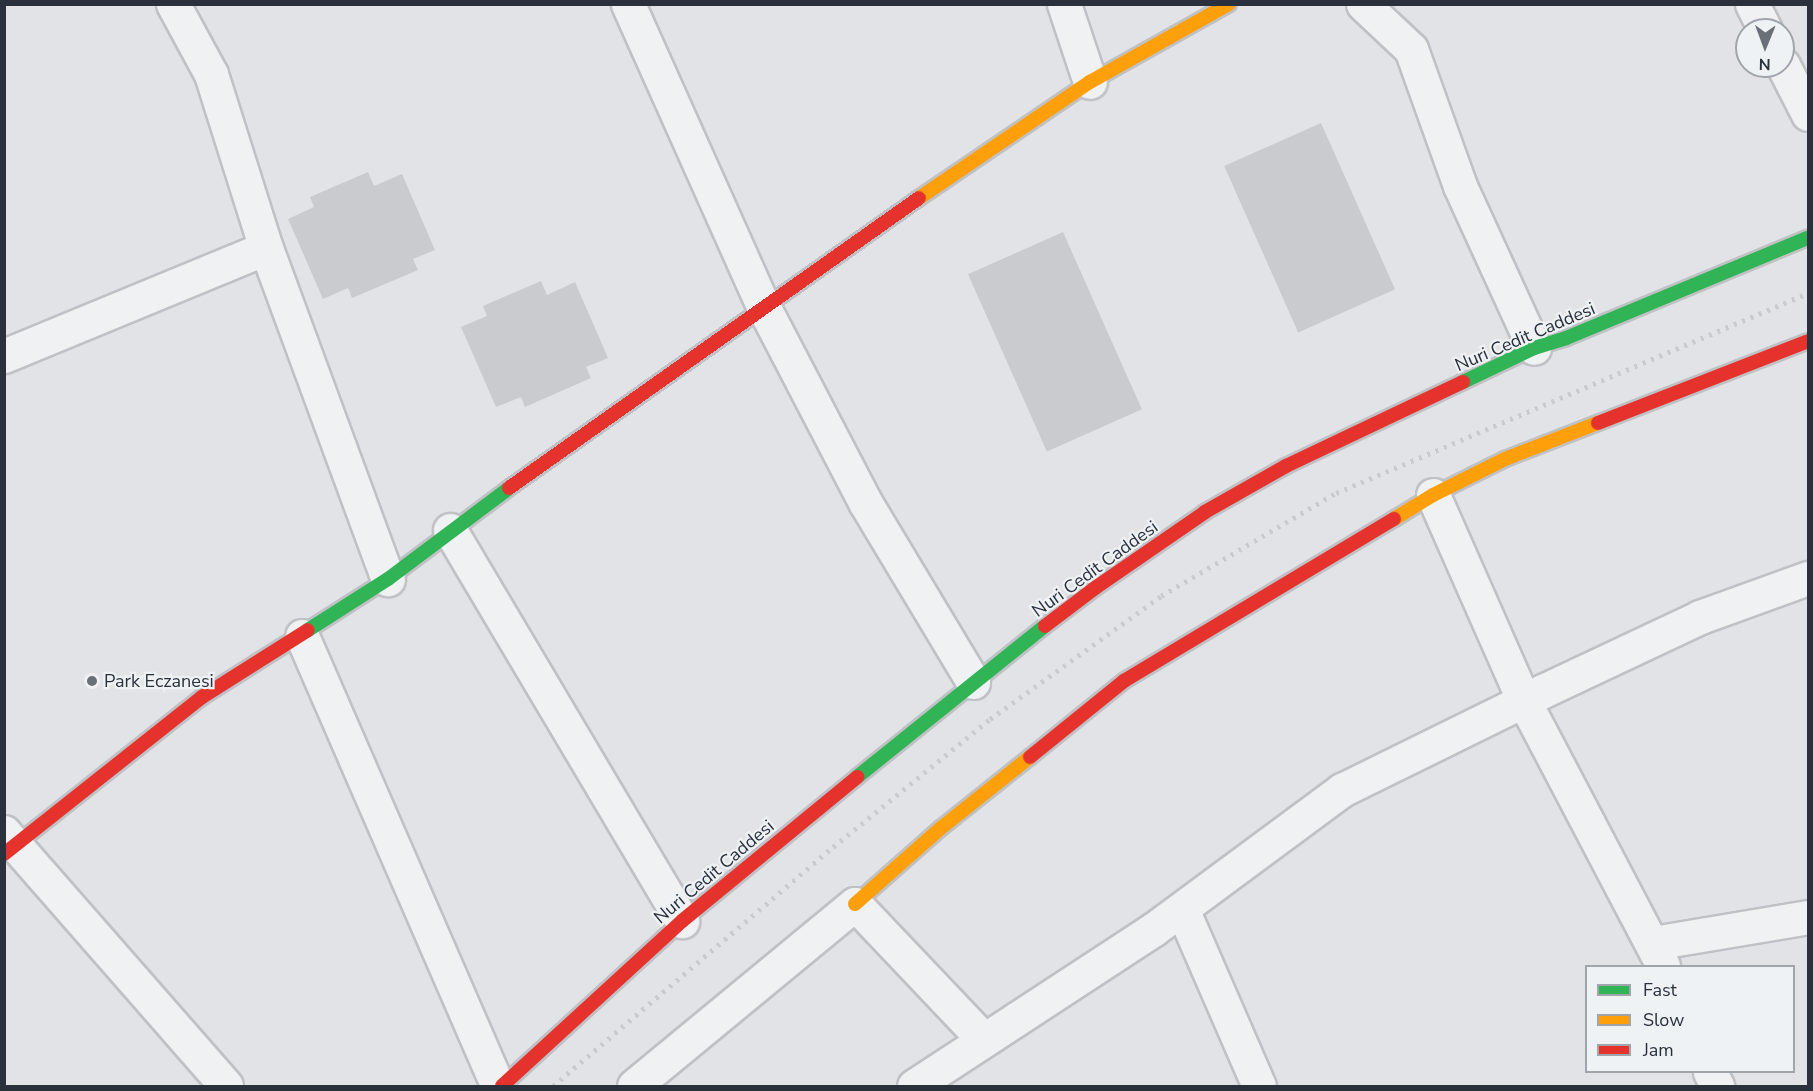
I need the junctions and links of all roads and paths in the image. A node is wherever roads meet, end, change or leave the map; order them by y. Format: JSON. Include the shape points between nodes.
{"nodes":[{"id":1,"x":173,"y":4,"type":"edge"},
{"id":2,"x":628,"y":4,"type":"edge"},
{"id":3,"x":1064,"y":4,"type":"edge"},
{"id":4,"x":1229,"y":4,"type":"edge"},
{"id":5,"x":1363,"y":4,"type":"edge"},
{"id":6,"x":1752,"y":4,"type":"edge"},
{"id":7,"x":1759,"y":18,"type":"edge"},
{"id":8,"x":1790,"y":78,"type":"edge"},
{"id":9,"x":1090,"y":81,"type":"junction"},
{"id":10,"x":1809,"y":114,"type":"edge"},
{"id":11,"x":1809,"y":238,"type":"edge"},
{"id":12,"x":266,"y":248,"type":"junction"},
{"id":13,"x":763,"y":306,"type":"junction"},
{"id":14,"x":1809,"y":341,"type":"edge"},
{"id":15,"x":1534,"y":348,"type":"junction"},
{"id":16,"x":4,"y":356,"type":"edge"},
{"id":17,"x":1433,"y":495,"type":"junction"},
{"id":18,"x":450,"y":530,"type":"junction"},
{"id":19,"x":1809,"y":578,"type":"edge"},
{"id":20,"x":388,"y":579,"type":"junction"},
{"id":21,"x":302,"y":636,"type":"junction"},
{"id":22,"x":973,"y":682,"type":"junction"},
{"id":23,"x":1524,"y":701,"type":"junction"},
{"id":24,"x":8,"y":845,"type":"edge"},
{"id":25,"x":855,"y":904,"type":"junction"},
{"id":26,"x":1182,"y":909,"type":"junction"},
{"id":27,"x":1809,"y":917,"type":"edge"},
{"id":28,"x":682,"y":921,"type":"junction"},
{"id":29,"x":1658,"y":955,"type":"edge"},
{"id":30,"x":984,"y":1040,"type":"junction"},
{"id":31,"x":226,"y":1086,"type":"edge"},
{"id":32,"x":498,"y":1086,"type":"edge"},
{"id":33,"x":502,"y":1086,"type":"edge"},
{"id":34,"x":634,"y":1086,"type":"edge"},
{"id":35,"x":914,"y":1086,"type":"edge"},
{"id":36,"x":1259,"y":1086,"type":"edge"}],
"edges":[{"from":1,"to":12,"type":"street","via":[[211,74]]},
{"from":2,"to":13,"type":"street"},
{"from":3,"to":9,"type":"street"},
{"from":4,"to":9,"type":"street"},
{"from":5,"to":15,"type":"street","via":[[1411,49],[1460,186]]},
{"from":6,"to":7,"type":"street"},
{"from":8,"to":10,"type":"street"},
{"from":9,"to":13,"type":"street"},
{"from":11,"to":15,"type":"street","name":"Nuri Cedit Caddesi"},
{"from":12,"to":16,"type":"street"},
{"from":12,"to":20,"type":"street"},
{"from":13,"to":18,"type":"street"},
{"from":13,"to":22,"type":"street","via":[[864,502]]},
{"from":14,"to":17,"type":"street","via":[[1506,459]]},
{"from":15,"to":22,"type":"street","name":"Nuri Cedit Caddesi","via":[[1286,466],[1205,512],[1095,588]]},
{"from":17,"to":23,"type":"street"},
{"from":17,"to":25,"type":"street","via":[[1124,681],[941,828]]},
{"from":18,"to":20,"type":"street"},
{"from":18,"to":28,"type":"street"},
{"from":19,"to":23,"type":"street","via":[[1700,617]]},
{"from":20,"to":21,"type":"street"},
{"from":21,"to":24,"type":"street","via":[[202,697]]},
{"from":21,"to":32,"type":"street"},
{"from":22,"to":28,"type":"street","name":"Nuri Cedit Caddesi"},
{"from":23,"to":26,"type":"street","via":[[1342,790]]},
{"from":23,"to":29,"type":"street"},
{"from":24,"to":31,"type":"street"},
{"from":25,"to":30,"type":"street"},
{"from":25,"to":34,"type":"street"},
{"from":26,"to":30,"type":"street"},
{"from":26,"to":36,"type":"street"},
{"from":27,"to":29,"type":"street"},
{"from":28,"to":33,"type":"street","name":"Nuri Cedit Caddesi"},
{"from":30,"to":35,"type":"street"}]}
